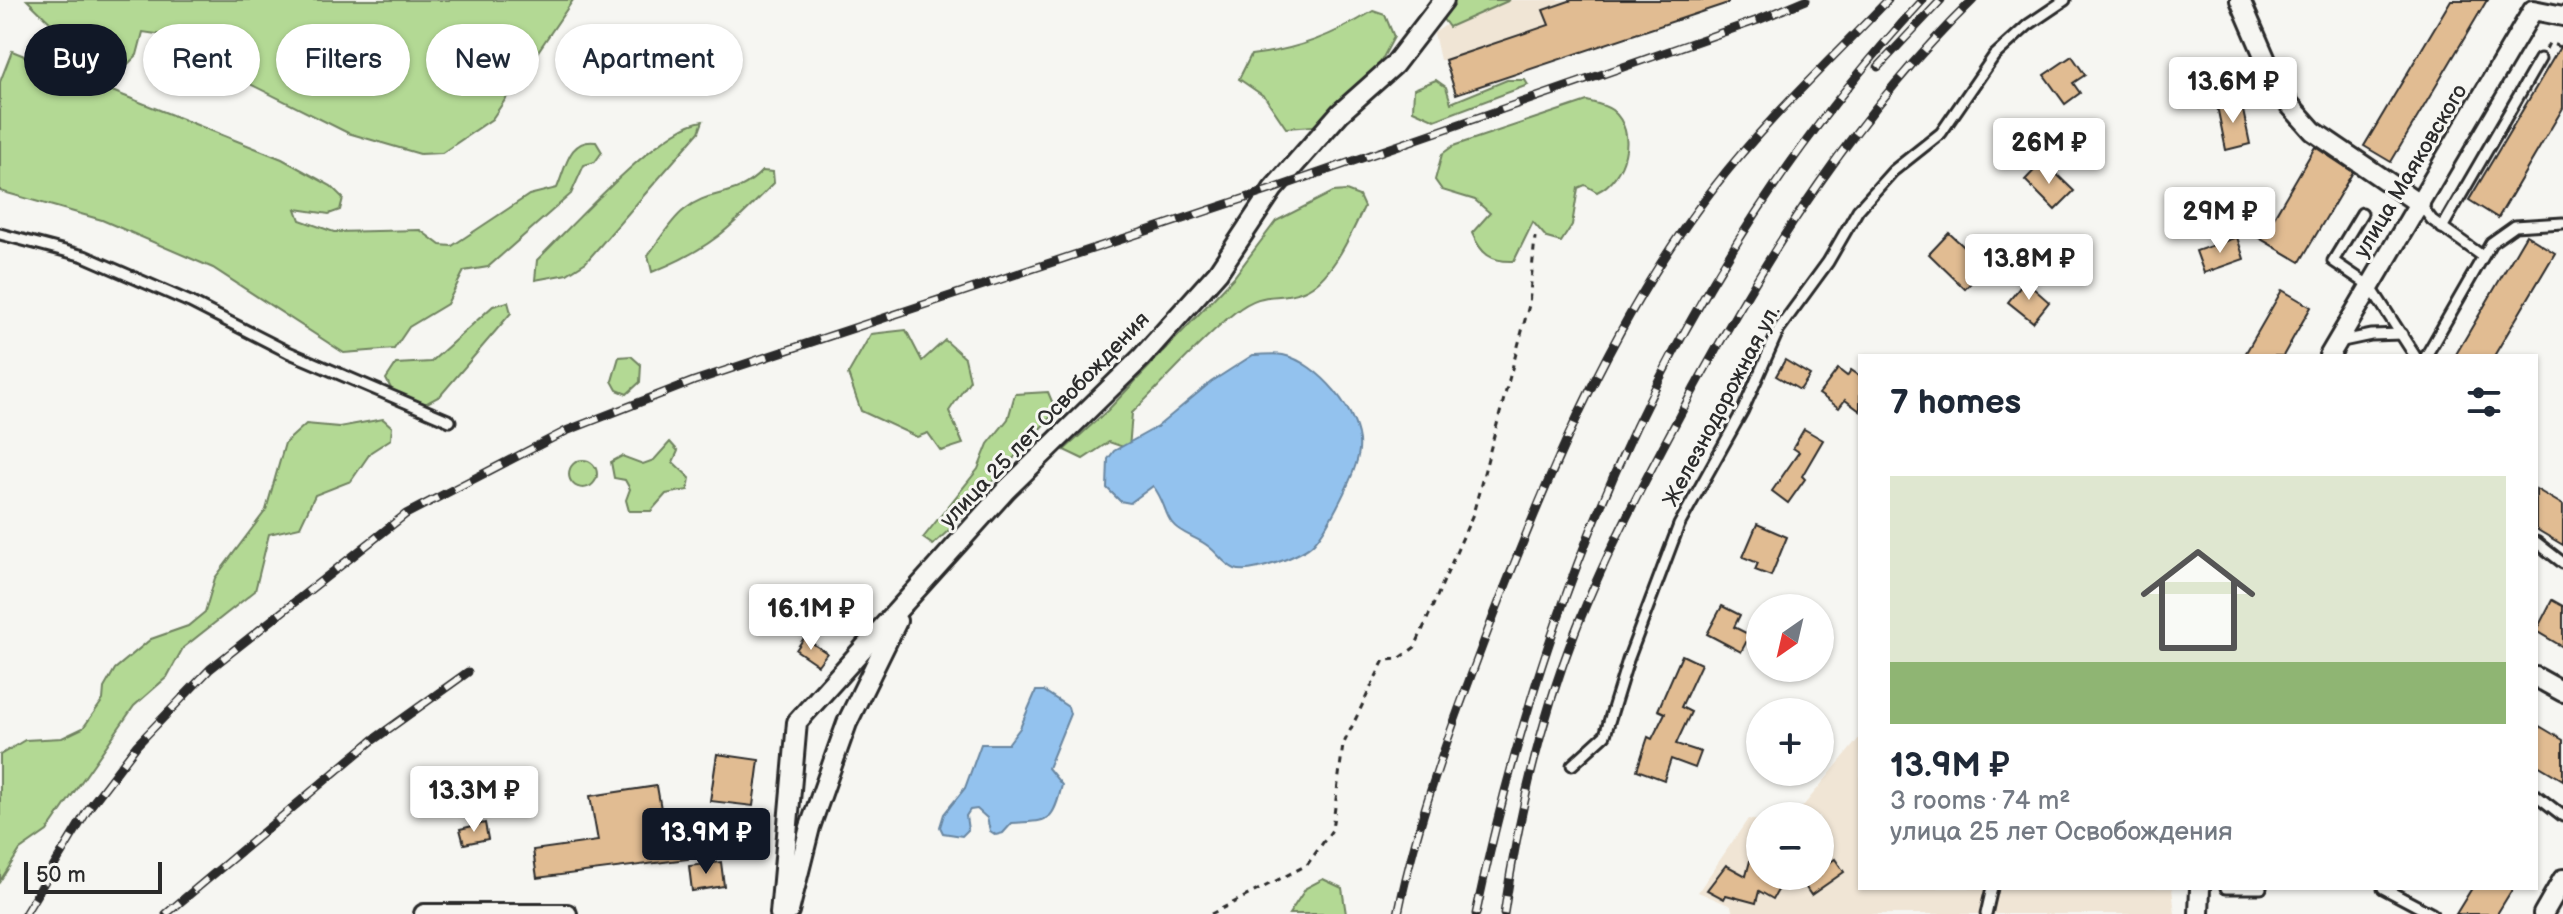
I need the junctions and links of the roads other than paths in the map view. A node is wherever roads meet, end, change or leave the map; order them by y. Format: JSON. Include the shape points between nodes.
{"nodes":[{"id":1,"x":1444,"y":0,"type":"edge"},
{"id":2,"x":2065,"y":0,"type":"edge"},
{"id":3,"x":2240,"y":0,"type":"edge"},
{"id":4,"x":2563,"y":16,"type":"edge"},
{"id":5,"x":2540,"y":59,"type":"dead end"},
{"id":6,"x":2420,"y":204,"type":"junction"},
{"id":7,"x":2362,"y":213,"type":"dead end"},
{"id":8,"x":2563,"y":223,"type":"edge"},
{"id":9,"x":2442,"y":228,"type":"junction"},
{"id":10,"x":0,"y":234,"type":"edge"},
{"id":11,"x":2481,"y":255,"type":"junction"},
{"id":12,"x":2370,"y":286,"type":"junction"},
{"id":13,"x":2402,"y":334,"type":"junction"},
{"id":14,"x":2333,"y":349,"type":"edge"},
{"id":15,"x":2414,"y":354,"type":"edge"},
{"id":16,"x":2427,"y":354,"type":"edge"},
{"id":17,"x":450,"y":421,"type":"dead end"},
{"id":18,"x":2538,"y":544,"type":"edge"},
{"id":19,"x":2563,"y":563,"type":"edge"},
{"id":20,"x":907,"y":601,"type":"junction"},
{"id":21,"x":2538,"y":678,"type":"edge"},
{"id":22,"x":2563,"y":692,"type":"edge"},
{"id":23,"x":1572,"y":765,"type":"dead end"},
{"id":24,"x":2538,"y":797,"type":"edge"},
{"id":25,"x":2563,"y":816,"type":"edge"},
{"id":26,"x":2563,"y":879,"type":"edge"},
{"id":27,"x":1992,"y":890,"type":"edge"},
{"id":28,"x":2200,"y":890,"type":"edge"},
{"id":29,"x":2387,"y":890,"type":"edge"},
{"id":30,"x":424,"y":914,"type":"edge"},
{"id":31,"x":567,"y":914,"type":"edge"},
{"id":32,"x":780,"y":914,"type":"edge"},
{"id":33,"x":788,"y":914,"type":"edge"},
{"id":34,"x":1986,"y":914,"type":"edge"},
{"id":35,"x":2199,"y":914,"type":"edge"},
{"id":36,"x":2432,"y":914,"type":"edge"},
{"id":37,"x":2543,"y":914,"type":"edge"}],
"edges":[{"from":1,"to":20,"type":"street","name":"улица 25 лет Освобождения","via":[[1394,65],[1340,113],[1273,189],[1218,272]]},
{"from":2,"to":23,"type":"lane","name":"Железнодорожная ул.","via":[[1994,56],[1941,133],[1893,171],[1858,210],[1779,329],[1743,410],[1679,525],[1605,735]]},
{"from":3,"to":6,"type":"street","via":[[2281,95],[2313,131]]},
{"from":4,"to":6,"type":"street","name":"улица Маяковского","via":[[2533,10]]},
{"from":5,"to":9,"type":"lane"},
{"from":6,"to":9,"type":"lane"},
{"from":6,"to":12,"type":"street","name":"улица Маяковского"},
{"from":7,"to":12,"type":"lane","via":[[2333,261]]},
{"from":8,"to":11,"type":"lane","via":[[2515,226]]},
{"from":9,"to":11,"type":"lane"},
{"from":10,"to":17,"type":"lane","via":[[84,256]]},
{"from":11,"to":16,"type":"lane"},
{"from":12,"to":13,"type":"lane"},
{"from":12,"to":14,"type":"street","name":"улица Маяковского"},
{"from":13,"to":14,"type":"lane","via":[[2371,335]]},
{"from":13,"to":15,"type":"lane"},
{"from":18,"to":19,"type":"lane"},
{"from":20,"to":32,"type":"street","name":"улица 25 лет Освобождения","via":[[797,722]]},
{"from":20,"to":33,"type":"street","via":[[847,723],[810,827]]},
{"from":21,"to":22,"type":"street"},
{"from":24,"to":25,"type":"lane"},
{"from":26,"to":37,"type":"street"},
{"from":27,"to":34,"type":"lane"},
{"from":28,"to":35,"type":"street"},
{"from":29,"to":36,"type":"lane"},
{"from":30,"to":31,"type":"street"}]}
